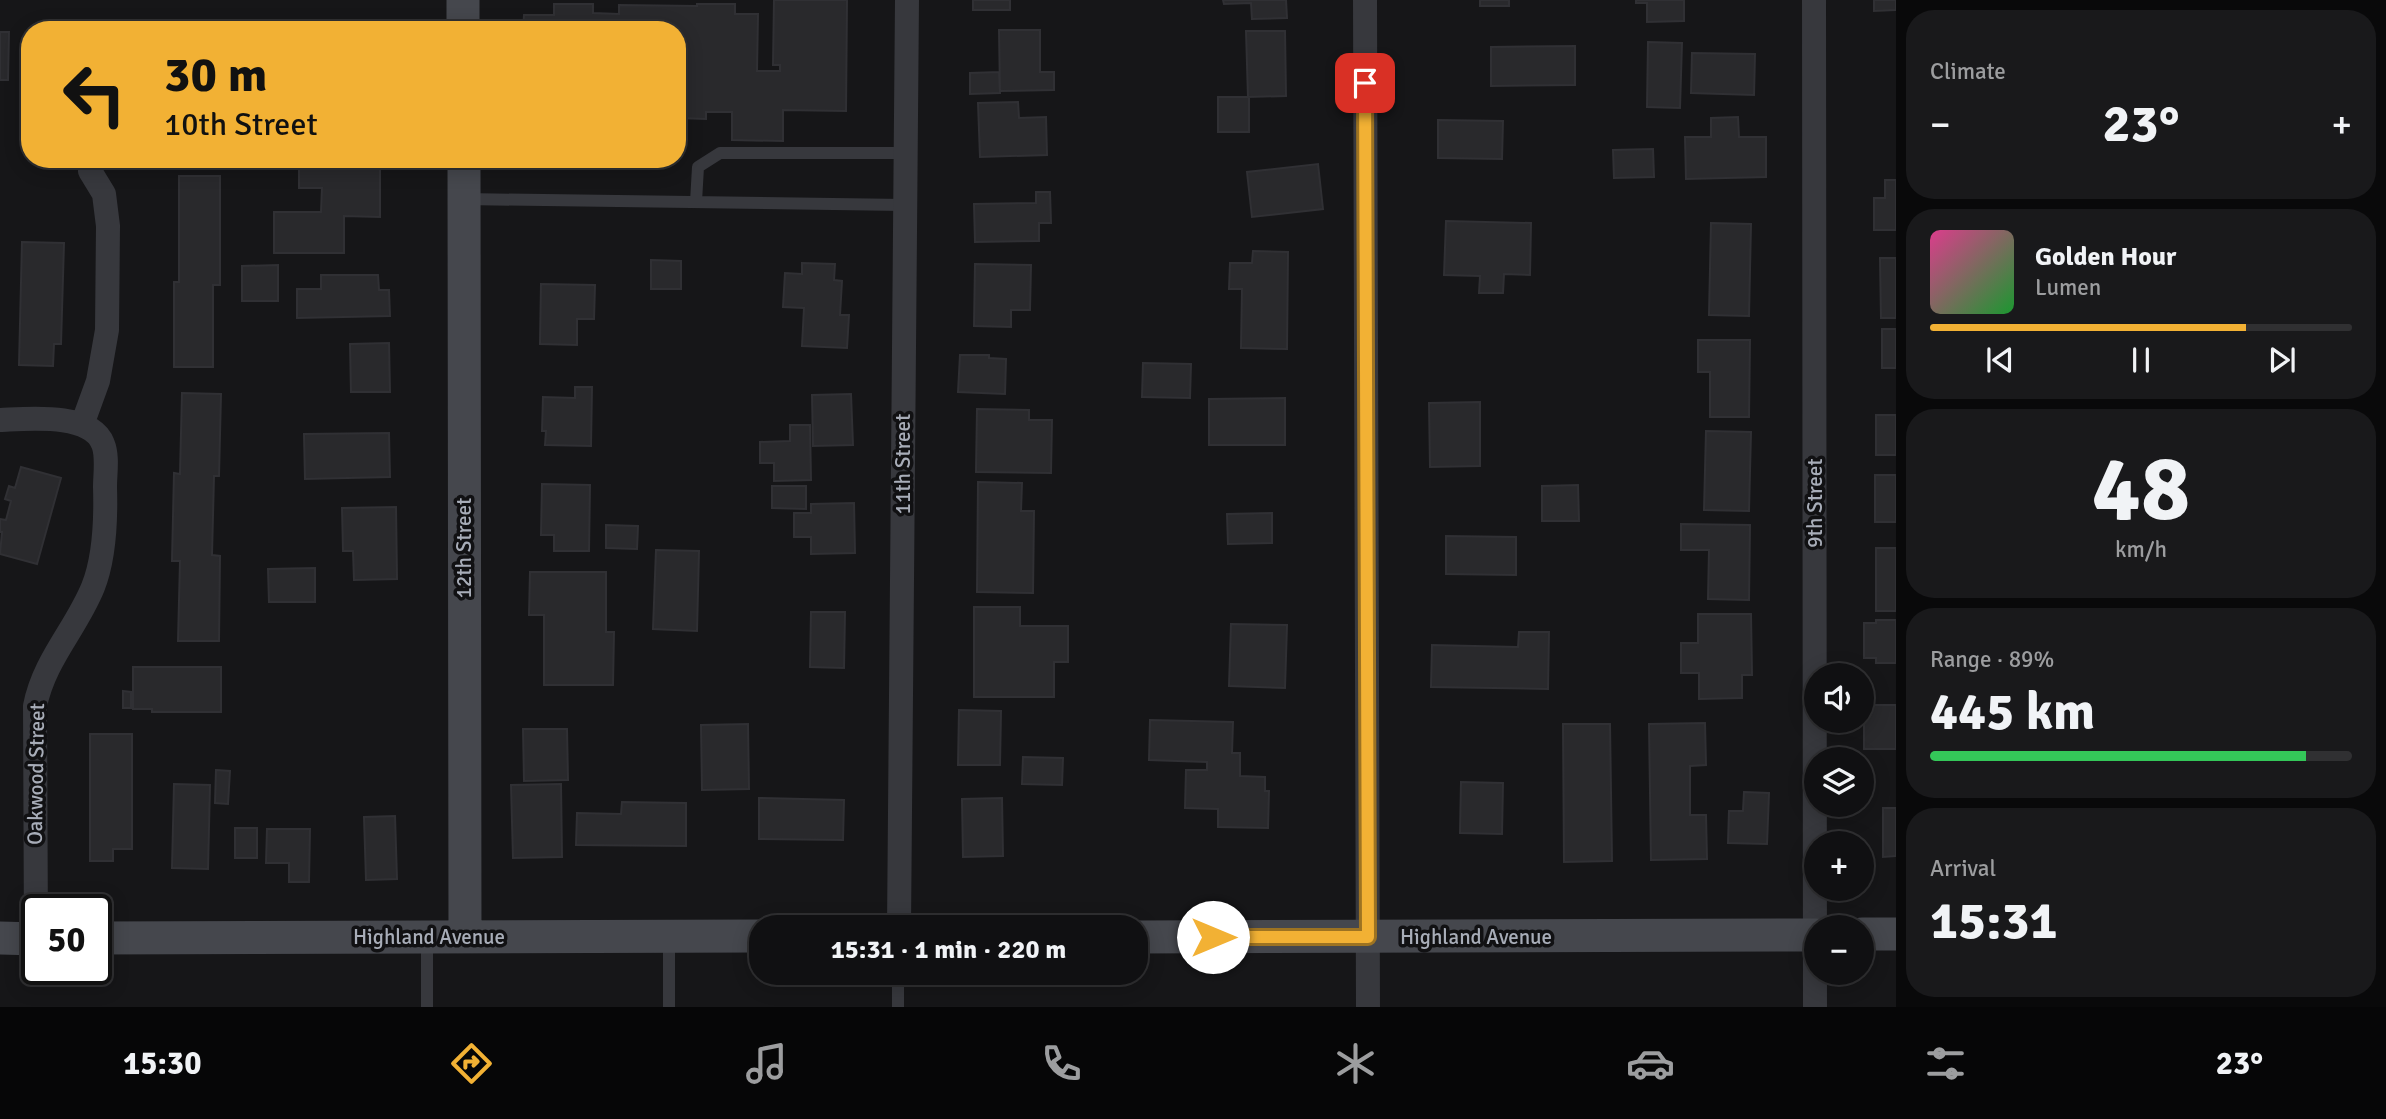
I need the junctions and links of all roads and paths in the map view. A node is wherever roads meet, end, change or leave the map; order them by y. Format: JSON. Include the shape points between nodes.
{"nodes":[{"id":1,"x":463,"y":0,"type":"edge"},
{"id":2,"x":907,"y":0,"type":"edge"},
{"id":3,"x":1365,"y":0,"type":"edge"},
{"id":4,"x":1814,"y":0,"type":"edge"},
{"id":5,"x":464,"y":21,"type":"edge"},
{"id":6,"x":905,"y":153,"type":"junction"},
{"id":7,"x":464,"y":168,"type":"edge"},
{"id":8,"x":90,"y":172,"type":"dead end"},
{"id":9,"x":464,"y":199,"type":"junction"},
{"id":10,"x":696,"y":202,"type":"junction"},
{"id":11,"x":905,"y":205,"type":"junction"},
{"id":12,"x":0,"y":420,"type":"edge"},
{"id":13,"x":82,"y":425,"type":"junction"},
{"id":14,"x":36,"y":894,"type":"edge"},
{"id":15,"x":899,"y":915,"type":"edge"},
{"id":16,"x":1816,"y":915,"type":"edge"},
{"id":17,"x":1874,"y":934,"type":"edge"},
{"id":18,"x":1896,"y":934,"type":"edge"},
{"id":19,"x":1804,"y":935,"type":"edge"},
{"id":20,"x":669,"y":936,"type":"junction"},
{"id":21,"x":749,"y":936,"type":"edge"},
{"id":22,"x":427,"y":937,"type":"junction"},
{"id":23,"x":465,"y":937,"type":"junction"},
{"id":24,"x":1148,"y":937,"type":"edge"},
{"id":25,"x":1368,"y":937,"type":"junction"},
{"id":26,"x":112,"y":938,"type":"edge"},
{"id":27,"x":0,"y":939,"type":"edge"},
{"id":28,"x":21,"y":939,"type":"edge"},
{"id":29,"x":898,"y":985,"type":"edge"},
{"id":30,"x":1815,"y":985,"type":"edge"},
{"id":31,"x":428,"y":1007,"type":"edge"},
{"id":32,"x":669,"y":1007,"type":"edge"},
{"id":33,"x":898,"y":1007,"type":"edge"},
{"id":34,"x":1368,"y":1007,"type":"edge"},
{"id":35,"x":1815,"y":1007,"type":"edge"}],
"edges":[{"from":1,"to":5,"type":"main road"},
{"from":2,"to":6,"type":"street","name":"11th Street"},
{"from":3,"to":25,"type":"street"},
{"from":4,"to":16,"type":"street","name":"9th Street"},
{"from":6,"to":10,"type":"lane","via":[[720,153],[698,167]]},
{"from":6,"to":11,"type":"street","name":"11th Street"},
{"from":7,"to":9,"type":"main road","name":"12th Street"},
{"from":8,"to":13,"type":"street","via":[[104,194],[108,226],[107,330]]},
{"from":9,"to":10,"type":"lane"},
{"from":9,"to":23,"type":"main road","name":"12th Street"},
{"from":10,"to":11,"type":"lane"},
{"from":11,"to":15,"type":"street","name":"11th Street"},
{"from":12,"to":13,"type":"street","via":[[56,419]]},
{"from":13,"to":14,"type":"street","name":"Oakwood Street","via":[[104,445],[106,511],[93,587],[39,684],[35,706]]},
{"from":17,"to":18,"type":"main road"},
{"from":19,"to":25,"type":"main road","name":"Highland Avenue"},
{"from":20,"to":21,"type":"main road","name":"Highland Avenue"},
{"from":20,"to":23,"type":"main road","name":"Highland Avenue"},
{"from":20,"to":32,"type":"lane"},
{"from":22,"to":23,"type":"main road","name":"Highland Avenue"},
{"from":22,"to":26,"type":"main road","name":"Highland Avenue"},
{"from":22,"to":31,"type":"lane"},
{"from":24,"to":25,"type":"main road","name":"Highland Avenue"},
{"from":25,"to":34,"type":"street"},
{"from":27,"to":28,"type":"main road"},
{"from":29,"to":33,"type":"lane"},
{"from":30,"to":35,"type":"street","name":"9th Street"}]}
